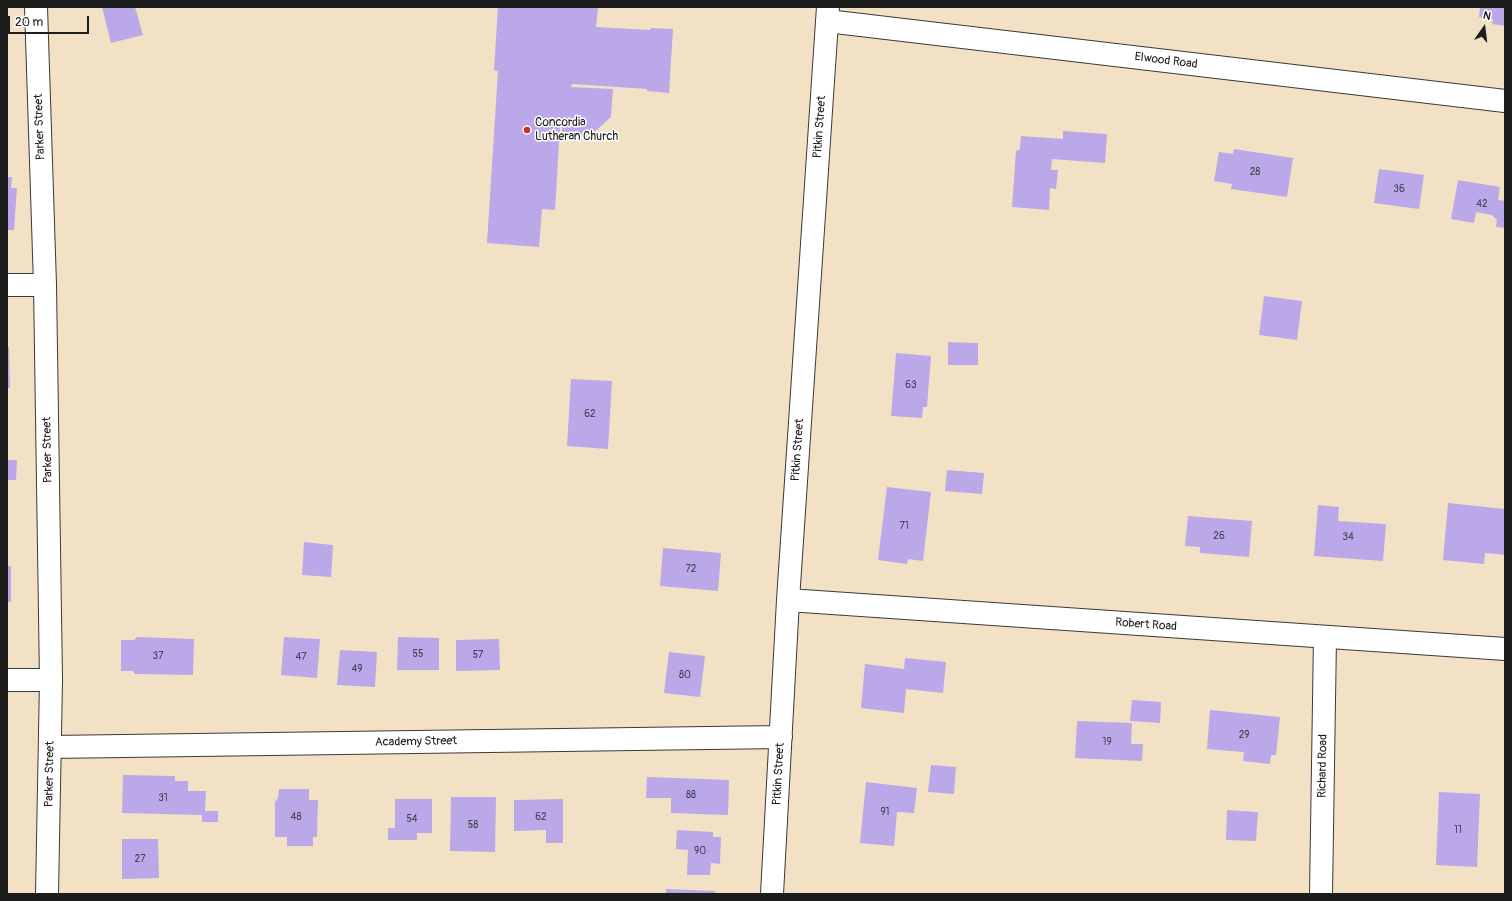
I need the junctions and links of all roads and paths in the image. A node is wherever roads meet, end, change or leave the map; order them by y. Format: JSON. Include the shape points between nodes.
{"nodes":[{"id":1,"x":36,"y":7,"type":"edge"},
{"id":2,"x":828,"y":14,"type":"edge"},
{"id":3,"x":1505,"y":101,"type":"edge"},
{"id":4,"x":45,"y":284,"type":"junction"},
{"id":5,"x":7,"y":285,"type":"edge"},
{"id":6,"x":788,"y":600,"type":"junction"},
{"id":7,"x":1325,"y":637,"type":"junction"},
{"id":8,"x":1505,"y":649,"type":"edge"},
{"id":9,"x":7,"y":680,"type":"edge"},
{"id":10,"x":51,"y":680,"type":"junction"},
{"id":11,"x":781,"y":737,"type":"junction"},
{"id":12,"x":50,"y":747,"type":"junction"},
{"id":13,"x":47,"y":894,"type":"edge"},
{"id":14,"x":772,"y":894,"type":"edge"},
{"id":15,"x":1321,"y":894,"type":"edge"}],
"edges":[{"from":1,"to":4,"type":"street","name":"Parker Street"},
{"from":2,"to":3,"type":"street","name":"Elwood Road"},
{"from":2,"to":6,"type":"street","name":"Pitkin Street"},
{"from":4,"to":5,"type":"street"},
{"from":4,"to":10,"type":"street","name":"Parker Street"},
{"from":6,"to":7,"type":"street","name":"Robert Road"},
{"from":6,"to":11,"type":"street","name":"Pitkin Street"},
{"from":7,"to":8,"type":"street","name":"Robert Road"},
{"from":7,"to":15,"type":"street","name":"Richard Road"},
{"from":9,"to":10,"type":"street"},
{"from":10,"to":12,"type":"street","name":"Parker Street"},
{"from":11,"to":12,"type":"street","name":"Academy Street"},
{"from":11,"to":14,"type":"street","name":"Pitkin Street"},
{"from":12,"to":13,"type":"street","name":"Parker Street"}]}
